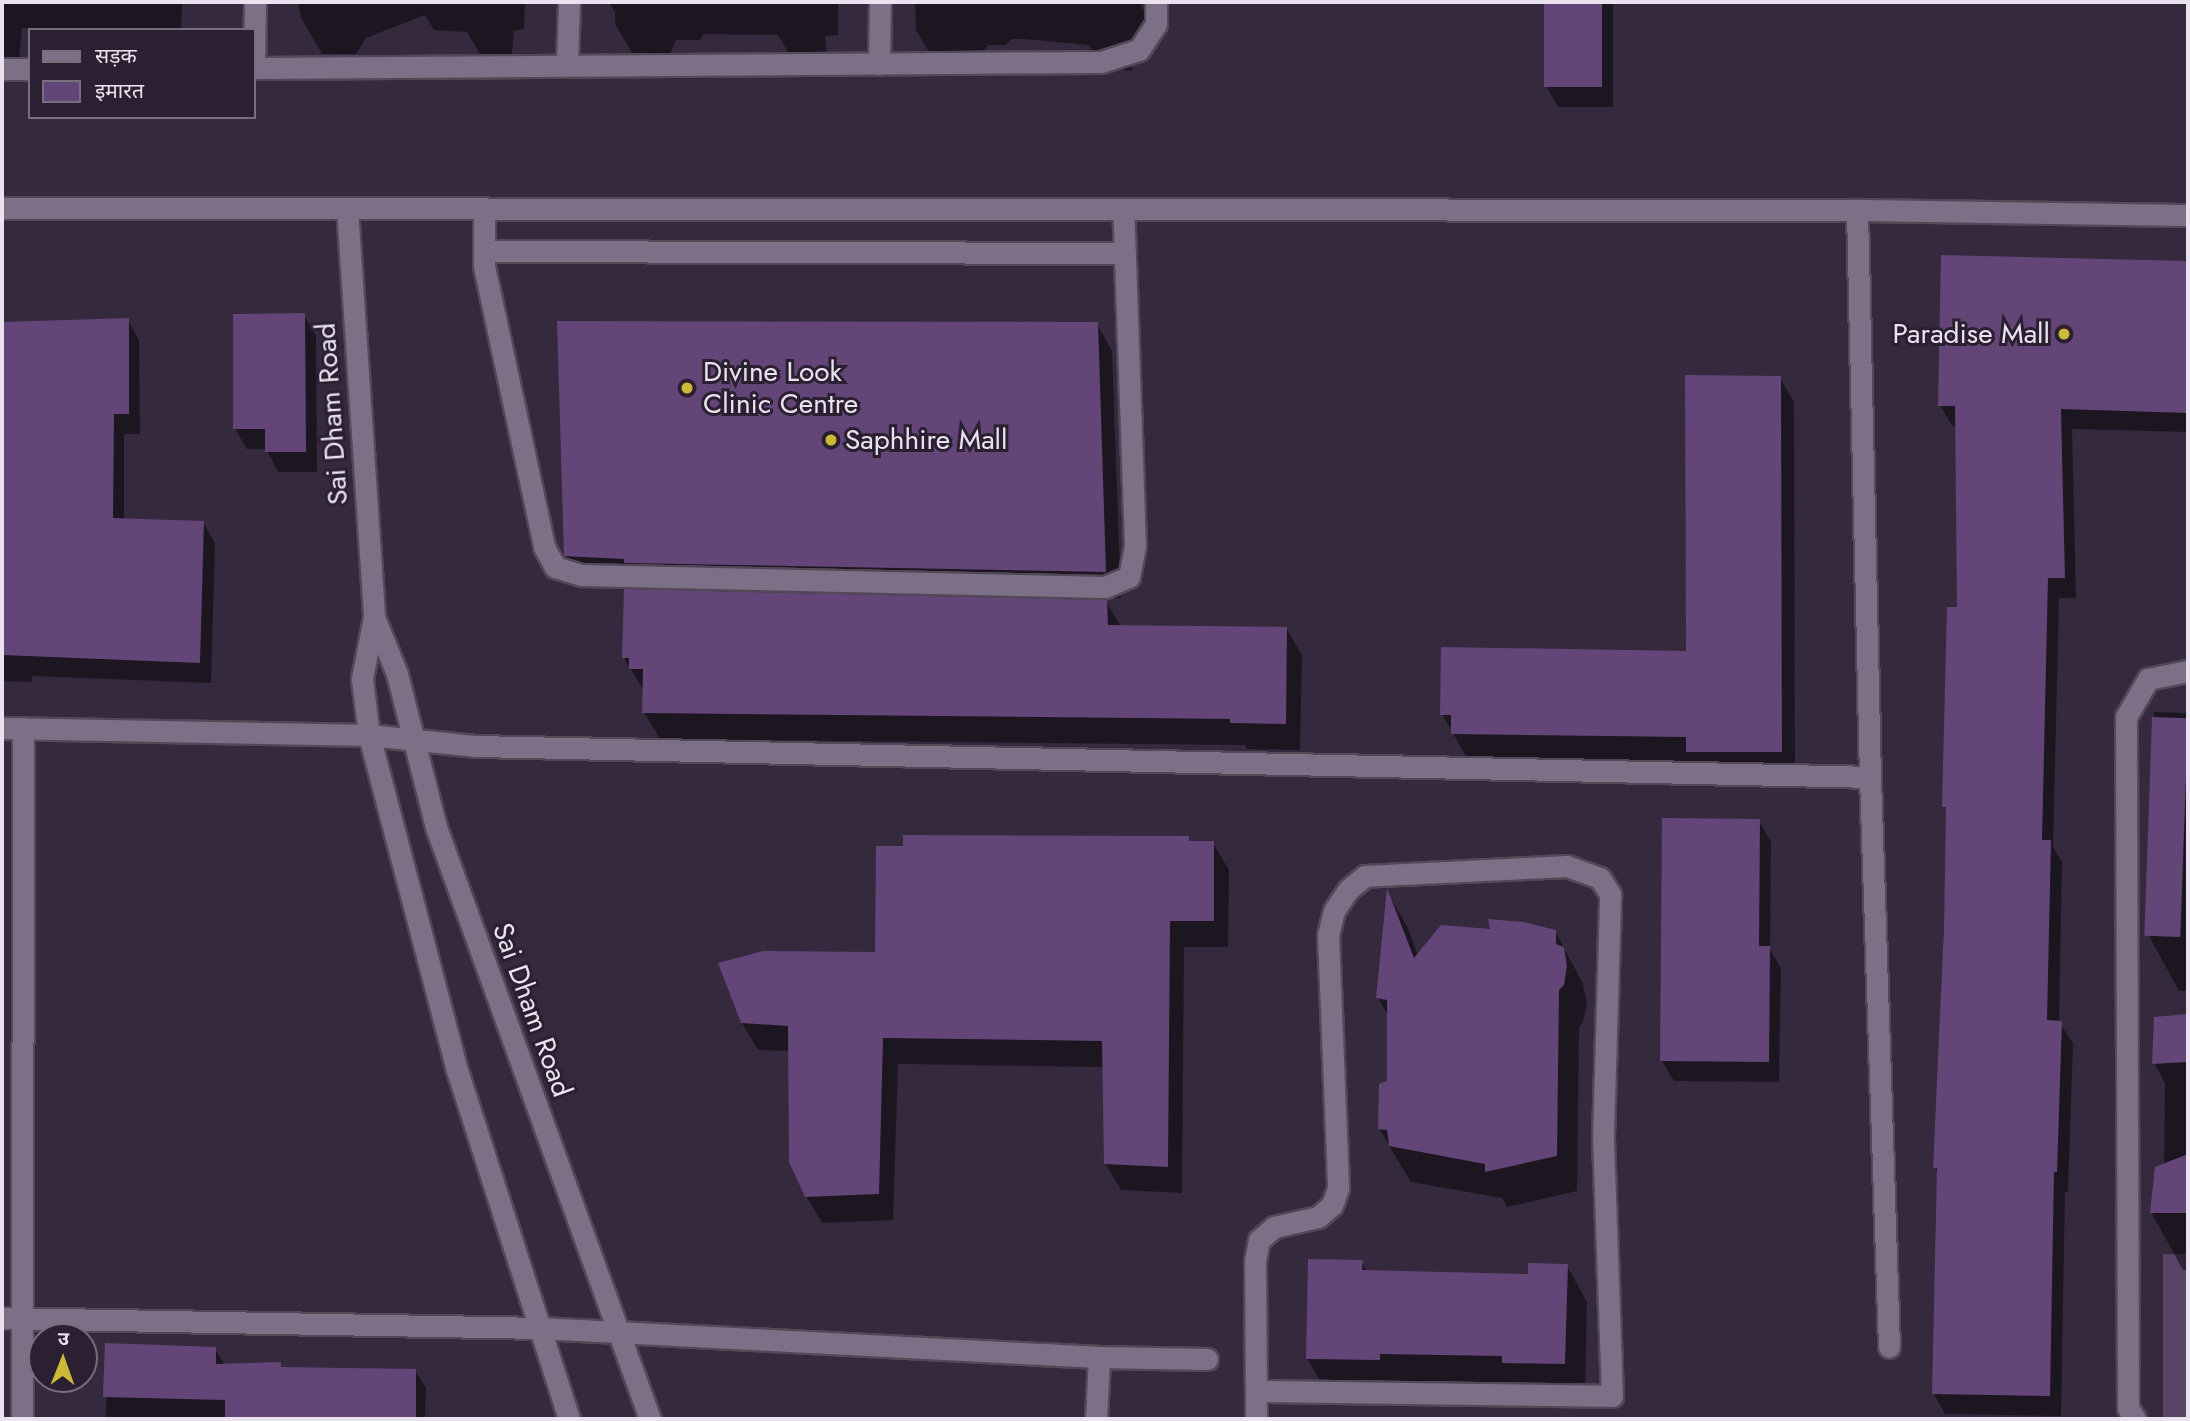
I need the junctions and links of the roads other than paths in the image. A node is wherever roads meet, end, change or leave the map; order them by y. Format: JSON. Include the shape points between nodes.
{"nodes":[{"id":1,"x":255,"y":2,"type":"edge"},
{"id":2,"x":569,"y":2,"type":"edge"},
{"id":3,"x":880,"y":2,"type":"edge"},
{"id":4,"x":1156,"y":2,"type":"edge"},
{"id":5,"x":255,"y":28,"type":"edge"},
{"id":6,"x":568,"y":63,"type":"junction"},
{"id":7,"x":879,"y":64,"type":"junction"},
{"id":8,"x":256,"y":68,"type":"edge"},
{"id":9,"x":2,"y":69,"type":"edge"},
{"id":10,"x":28,"y":69,"type":"edge"},
{"id":11,"x":2,"y":208,"type":"edge"},
{"id":12,"x":347,"y":208,"type":"junction"},
{"id":13,"x":484,"y":208,"type":"junction"},
{"id":14,"x":1123,"y":209,"type":"junction"},
{"id":15,"x":1857,"y":210,"type":"junction"},
{"id":16,"x":2188,"y":215,"type":"edge"},
{"id":17,"x":484,"y":251,"type":"junction"},
{"id":18,"x":1125,"y":253,"type":"junction"},
{"id":19,"x":374,"y":617,"type":"junction"},
{"id":20,"x":2188,"y":671,"type":"edge"},
{"id":21,"x":12,"y":728,"type":"edge"},
{"id":22,"x":369,"y":735,"type":"junction"},
{"id":23,"x":414,"y":737,"type":"junction"},
{"id":24,"x":1870,"y":777,"type":"junction"},
{"id":25,"x":12,"y":1318,"type":"edge"},
{"id":26,"x":540,"y":1328,"type":"junction"},
{"id":27,"x":619,"y":1331,"type":"junction"},
{"id":28,"x":1889,"y":1347,"type":"dead end"},
{"id":29,"x":1099,"y":1357,"type":"junction"},
{"id":30,"x":1207,"y":1359,"type":"dead end"},
{"id":31,"x":1255,"y":1391,"type":"junction"},
{"id":32,"x":22,"y":1419,"type":"edge"},
{"id":33,"x":569,"y":1419,"type":"edge"},
{"id":34,"x":650,"y":1419,"type":"edge"},
{"id":35,"x":1096,"y":1419,"type":"edge"},
{"id":36,"x":1256,"y":1419,"type":"edge"},
{"id":37,"x":2135,"y":1419,"type":"edge"}],
"edges":[{"from":1,"to":5,"type":"street"},
{"from":2,"to":6,"type":"street"},
{"from":3,"to":7,"type":"street"},
{"from":4,"to":7,"type":"street","via":[[1156,24],[1139,50],[1101,62]]},
{"from":6,"to":7,"type":"street"},
{"from":6,"to":8,"type":"street"},
{"from":9,"to":10,"type":"street"},
{"from":11,"to":12,"type":"street"},
{"from":12,"to":13,"type":"street"},
{"from":12,"to":19,"type":"street","name":"Sai Dham Road"},
{"from":13,"to":14,"type":"street"},
{"from":13,"to":17,"type":"street"},
{"from":14,"to":15,"type":"street"},
{"from":14,"to":18,"type":"street"},
{"from":15,"to":16,"type":"street"},
{"from":15,"to":24,"type":"street"},
{"from":17,"to":18,"type":"street"},
{"from":17,"to":18,"type":"street","via":[[544,547],[555,567],[582,575],[1105,587],[1129,577],[1135,545]]},
{"from":19,"to":22,"type":"street","name":"Sai Dham Road","via":[[362,679]]},
{"from":19,"to":23,"type":"street","name":"Sai Dham Road","via":[[397,674]]},
{"from":20,"to":37,"type":"street","via":[[2148,679],[2126,717],[2128,1408]]},
{"from":21,"to":22,"type":"street"},
{"from":21,"to":25,"type":"street"},
{"from":22,"to":23,"type":"street"},
{"from":22,"to":26,"type":"street","name":"Sai Dham Road","via":[[457,1070]]},
{"from":23,"to":24,"type":"street","via":[[475,746]]},
{"from":23,"to":27,"type":"street","name":"Sai Dham Road","via":[[436,827]]},
{"from":24,"to":28,"type":"street"},
{"from":25,"to":26,"type":"street"},
{"from":25,"to":32,"type":"street"},
{"from":26,"to":27,"type":"street"},
{"from":26,"to":33,"type":"street","name":"Sai Dham Road"},
{"from":27,"to":29,"type":"street"},
{"from":27,"to":34,"type":"street","name":"Sai Dham Road"},
{"from":29,"to":30,"type":"street"},
{"from":29,"to":35,"type":"street"},
{"from":31,"to":31,"type":"street","via":[[1259,1240],[1274,1227],[1318,1217],[1332,1205],[1338,1188],[1328,935],[1334,911],[1348,890],[1365,876],[1567,866],[1600,878],[1610,894],[1604,1137],[1612,1396]]},
{"from":31,"to":36,"type":"street"}]}
